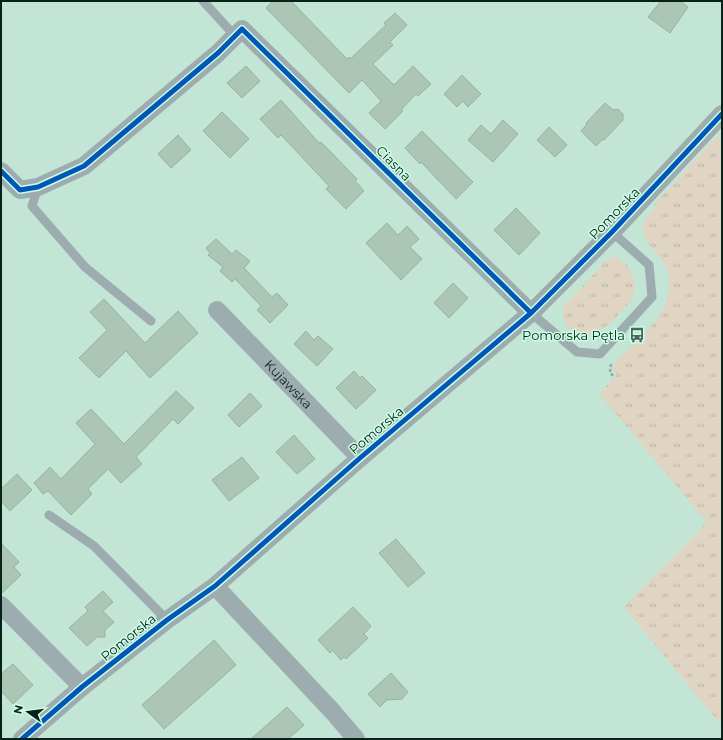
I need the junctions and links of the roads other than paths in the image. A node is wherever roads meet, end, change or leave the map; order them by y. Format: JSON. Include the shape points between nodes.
{"nodes":[{"id":1,"x":203,"y":1,"type":"edge"},
{"id":2,"x":238,"y":32,"type":"junction"},
{"id":3,"x":722,"y":114,"type":"edge"},
{"id":4,"x":1,"y":171,"type":"edge"},
{"id":5,"x":38,"y":187,"type":"junction"},
{"id":6,"x":612,"y":232,"type":"junction"},
{"id":7,"x":217,"y":310,"type":"dead end"},
{"id":8,"x":530,"y":313,"type":"junction"},
{"id":9,"x":151,"y":321,"type":"dead end"},
{"id":10,"x":360,"y":458,"type":"junction"},
{"id":11,"x":49,"y":515,"type":"dead end"},
{"id":12,"x":215,"y":586,"type":"junction"},
{"id":13,"x":1,"y":604,"type":"edge"},
{"id":14,"x":166,"y":620,"type":"junction"},
{"id":15,"x":82,"y":687,"type":"junction"},
{"id":16,"x":22,"y":739,"type":"edge"},
{"id":17,"x":356,"y":739,"type":"edge"}],
"edges":[{"from":1,"to":2,"type":"lane"},
{"from":2,"to":5,"type":"street","via":[[218,54],[84,166]]},
{"from":2,"to":8,"type":"street","name":"Ciasna"},
{"from":3,"to":6,"type":"street","name":"Pomorska"},
{"from":4,"to":5,"type":"street","via":[[20,190]]},
{"from":5,"to":9,"type":"lane","via":[[32,206],[85,267]]},
{"from":6,"to":8,"type":"street","name":"Pomorska"},
{"from":6,"to":8,"type":"lane","via":[[649,265],[652,297],[600,354],[577,352]]},
{"from":7,"to":10,"type":"street","name":"Kujawska"},
{"from":8,"to":10,"type":"street","name":"Pomorska"},
{"from":10,"to":12,"type":"street","name":"Pomorska"},
{"from":11,"to":14,"type":"lane","via":[[94,546]]},
{"from":12,"to":14,"type":"street","name":"Pomorska"},
{"from":12,"to":17,"type":"street"},
{"from":13,"to":15,"type":"street"},
{"from":14,"to":15,"type":"street","name":"Pomorska"},
{"from":15,"to":16,"type":"street","name":"Pomorska"}]}
